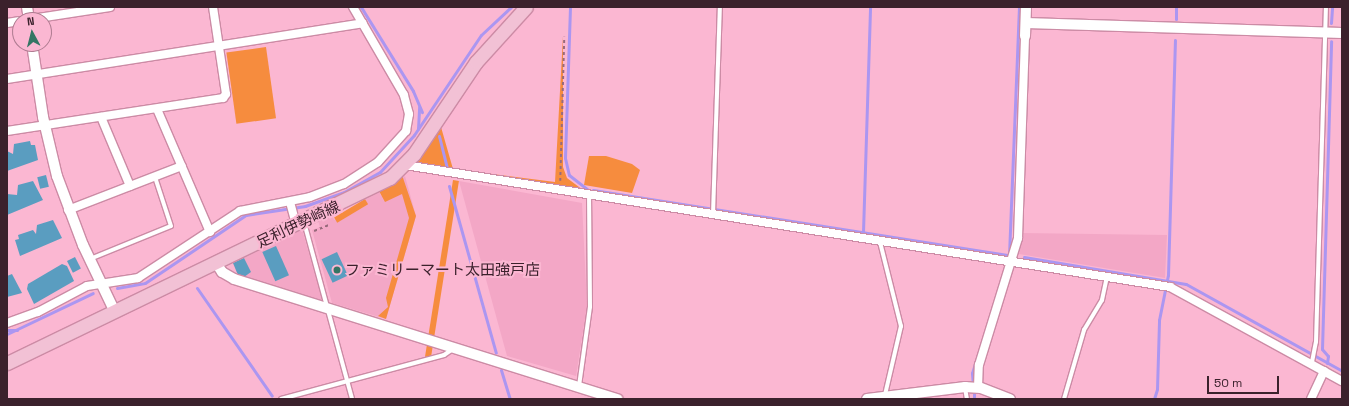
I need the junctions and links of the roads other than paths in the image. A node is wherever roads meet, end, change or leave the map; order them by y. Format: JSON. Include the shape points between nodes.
{"nodes":[{"id":1,"x":110,"y":7,"type":"edge"},
{"id":2,"x":213,"y":7,"type":"edge"},
{"id":3,"x":353,"y":7,"type":"edge"},
{"id":4,"x":526,"y":7,"type":"edge"},
{"id":5,"x":720,"y":7,"type":"edge"},
{"id":6,"x":1026,"y":7,"type":"edge"},
{"id":7,"x":1326,"y":7,"type":"edge"},
{"id":8,"x":52,"y":16,"type":"edge"},
{"id":9,"x":364,"y":23,"type":"junction"},
{"id":10,"x":1026,"y":24,"type":"junction"},
{"id":11,"x":1325,"y":32,"type":"junction"},
{"id":12,"x":1342,"y":33,"type":"edge"},
{"id":13,"x":1025,"y":36,"type":"joint"},
{"id":14,"x":219,"y":47,"type":"junction"},
{"id":15,"x":33,"y":52,"type":"edge"},
{"id":16,"x":37,"y":74,"type":"junction"},
{"id":17,"x":7,"y":79,"type":"edge"},
{"id":18,"x":157,"y":109,"type":"junction"},
{"id":19,"x":101,"y":117,"type":"junction"},
{"id":20,"x":45,"y":126,"type":"junction"},
{"id":21,"x":7,"y":132,"type":"edge"},
{"id":22,"x":182,"y":166,"type":"junction"},
{"id":23,"x":405,"y":166,"type":"junction"},
{"id":24,"x":155,"y":176,"type":"junction"},
{"id":25,"x":130,"y":186,"type":"junction"},
{"id":26,"x":589,"y":198,"type":"junction"},
{"id":27,"x":68,"y":210,"type":"junction"},
{"id":28,"x":294,"y":213,"type":"junction"},
{"id":29,"x":713,"y":216,"type":"junction"},
{"id":30,"x":210,"y":232,"type":"junction"},
{"id":31,"x":880,"y":242,"type":"junction"},
{"id":32,"x":90,"y":259,"type":"junction"},
{"id":33,"x":1013,"y":262,"type":"junction"},
{"id":34,"x":216,"y":263,"type":"junction"},
{"id":35,"x":1107,"y":277,"type":"junction"},
{"id":36,"x":101,"y":282,"type":"junction"},
{"id":37,"x":329,"y":309,"type":"junction"},
{"id":38,"x":114,"y":310,"type":"junction"},
{"id":39,"x":7,"y":322,"type":"edge"},
{"id":40,"x":455,"y":347,"type":"junction"},
{"id":41,"x":1312,"y":362,"type":"junction"},
{"id":42,"x":7,"y":363,"type":"edge"},
{"id":43,"x":1324,"y":371,"type":"junction"},
{"id":44,"x":347,"y":381,"type":"junction"},
{"id":45,"x":1342,"y":381,"type":"edge"},
{"id":46,"x":579,"y":387,"type":"junction"},
{"id":47,"x":965,"y":387,"type":"junction"},
{"id":48,"x":978,"y":388,"type":"junction"},
{"id":49,"x":885,"y":396,"type":"junction"},
{"id":50,"x":281,"y":399,"type":"edge"},
{"id":51,"x":352,"y":399,"type":"edge"},
{"id":52,"x":618,"y":399,"type":"edge"},
{"id":53,"x":867,"y":399,"type":"edge"},
{"id":54,"x":967,"y":399,"type":"edge"},
{"id":55,"x":1010,"y":399,"type":"edge"},
{"id":56,"x":1064,"y":399,"type":"edge"},
{"id":57,"x":1311,"y":399,"type":"edge"}],
"edges":[{"from":1,"to":8,"type":"street"},
{"from":2,"to":14,"type":"street"},
{"from":3,"to":9,"type":"street"},
{"from":4,"to":23,"type":"main road","name":"足利伊勢崎線","via":[[476,62]]},
{"from":5,"to":29,"type":"lane"},
{"from":6,"to":10,"type":"street"},
{"from":7,"to":11,"type":"lane"},
{"from":9,"to":14,"type":"street"},
{"from":9,"to":28,"type":"street","via":[[404,96],[409,126],[390,152],[364,173]]},
{"from":10,"to":11,"type":"street"},
{"from":10,"to":13,"type":"street"},
{"from":11,"to":12,"type":"street"},
{"from":11,"to":41,"type":"lane","via":[[1316,342]]},
{"from":13,"to":33,"type":"street","via":[[1018,238]]},
{"from":14,"to":16,"type":"street"},
{"from":14,"to":18,"type":"street","via":[[225,97]]},
{"from":15,"to":16,"type":"street"},
{"from":16,"to":17,"type":"street"},
{"from":16,"to":20,"type":"street"},
{"from":18,"to":19,"type":"street"},
{"from":18,"to":22,"type":"street"},
{"from":19,"to":20,"type":"street"},
{"from":19,"to":25,"type":"street"},
{"from":20,"to":21,"type":"street"},
{"from":20,"to":27,"type":"street"},
{"from":22,"to":24,"type":"street"},
{"from":22,"to":30,"type":"street"},
{"from":23,"to":26,"type":"street"},
{"from":23,"to":28,"type":"main road","name":"足利伊勢崎線","via":[[379,186]]},
{"from":24,"to":25,"type":"street"},
{"from":24,"to":32,"type":"lane","via":[[171,226]]},
{"from":25,"to":27,"type":"street"},
{"from":26,"to":29,"type":"street"},
{"from":26,"to":46,"type":"lane","via":[[590,308]]},
{"from":27,"to":32,"type":"street"},
{"from":28,"to":30,"type":"street","via":[[244,209]]},
{"from":28,"to":34,"type":"main road","name":"足利伊勢崎線"},
{"from":28,"to":37,"type":"lane"},
{"from":29,"to":31,"type":"street"},
{"from":30,"to":36,"type":"street","via":[[142,276]]},
{"from":31,"to":33,"type":"street"},
{"from":31,"to":49,"type":"lane","via":[[900,326]]},
{"from":32,"to":36,"type":"street"},
{"from":33,"to":35,"type":"street"},
{"from":33,"to":48,"type":"street","via":[[979,365]]},
{"from":34,"to":37,"type":"street","via":[[222,272],[234,279]]},
{"from":34,"to":38,"type":"main road","name":"足利伊勢崎線"},
{"from":35,"to":41,"type":"street","via":[[1184,292]]},
{"from":35,"to":56,"type":"lane","via":[[1102,300],[1084,330]]},
{"from":36,"to":38,"type":"street"},
{"from":36,"to":39,"type":"street"},
{"from":37,"to":40,"type":"street"},
{"from":37,"to":44,"type":"lane"},
{"from":38,"to":42,"type":"main road","name":"足利伊勢崎線"},
{"from":40,"to":44,"type":"lane","via":[[444,355]]},
{"from":40,"to":46,"type":"street"},
{"from":41,"to":43,"type":"street"},
{"from":43,"to":45,"type":"street"},
{"from":43,"to":57,"type":"street"},
{"from":44,"to":50,"type":"lane"},
{"from":44,"to":51,"type":"lane"},
{"from":46,"to":52,"type":"street"},
{"from":47,"to":48,"type":"street"},
{"from":47,"to":49,"type":"street"},
{"from":47,"to":54,"type":"lane"},
{"from":48,"to":55,"type":"street"},
{"from":49,"to":53,"type":"street"}]}
